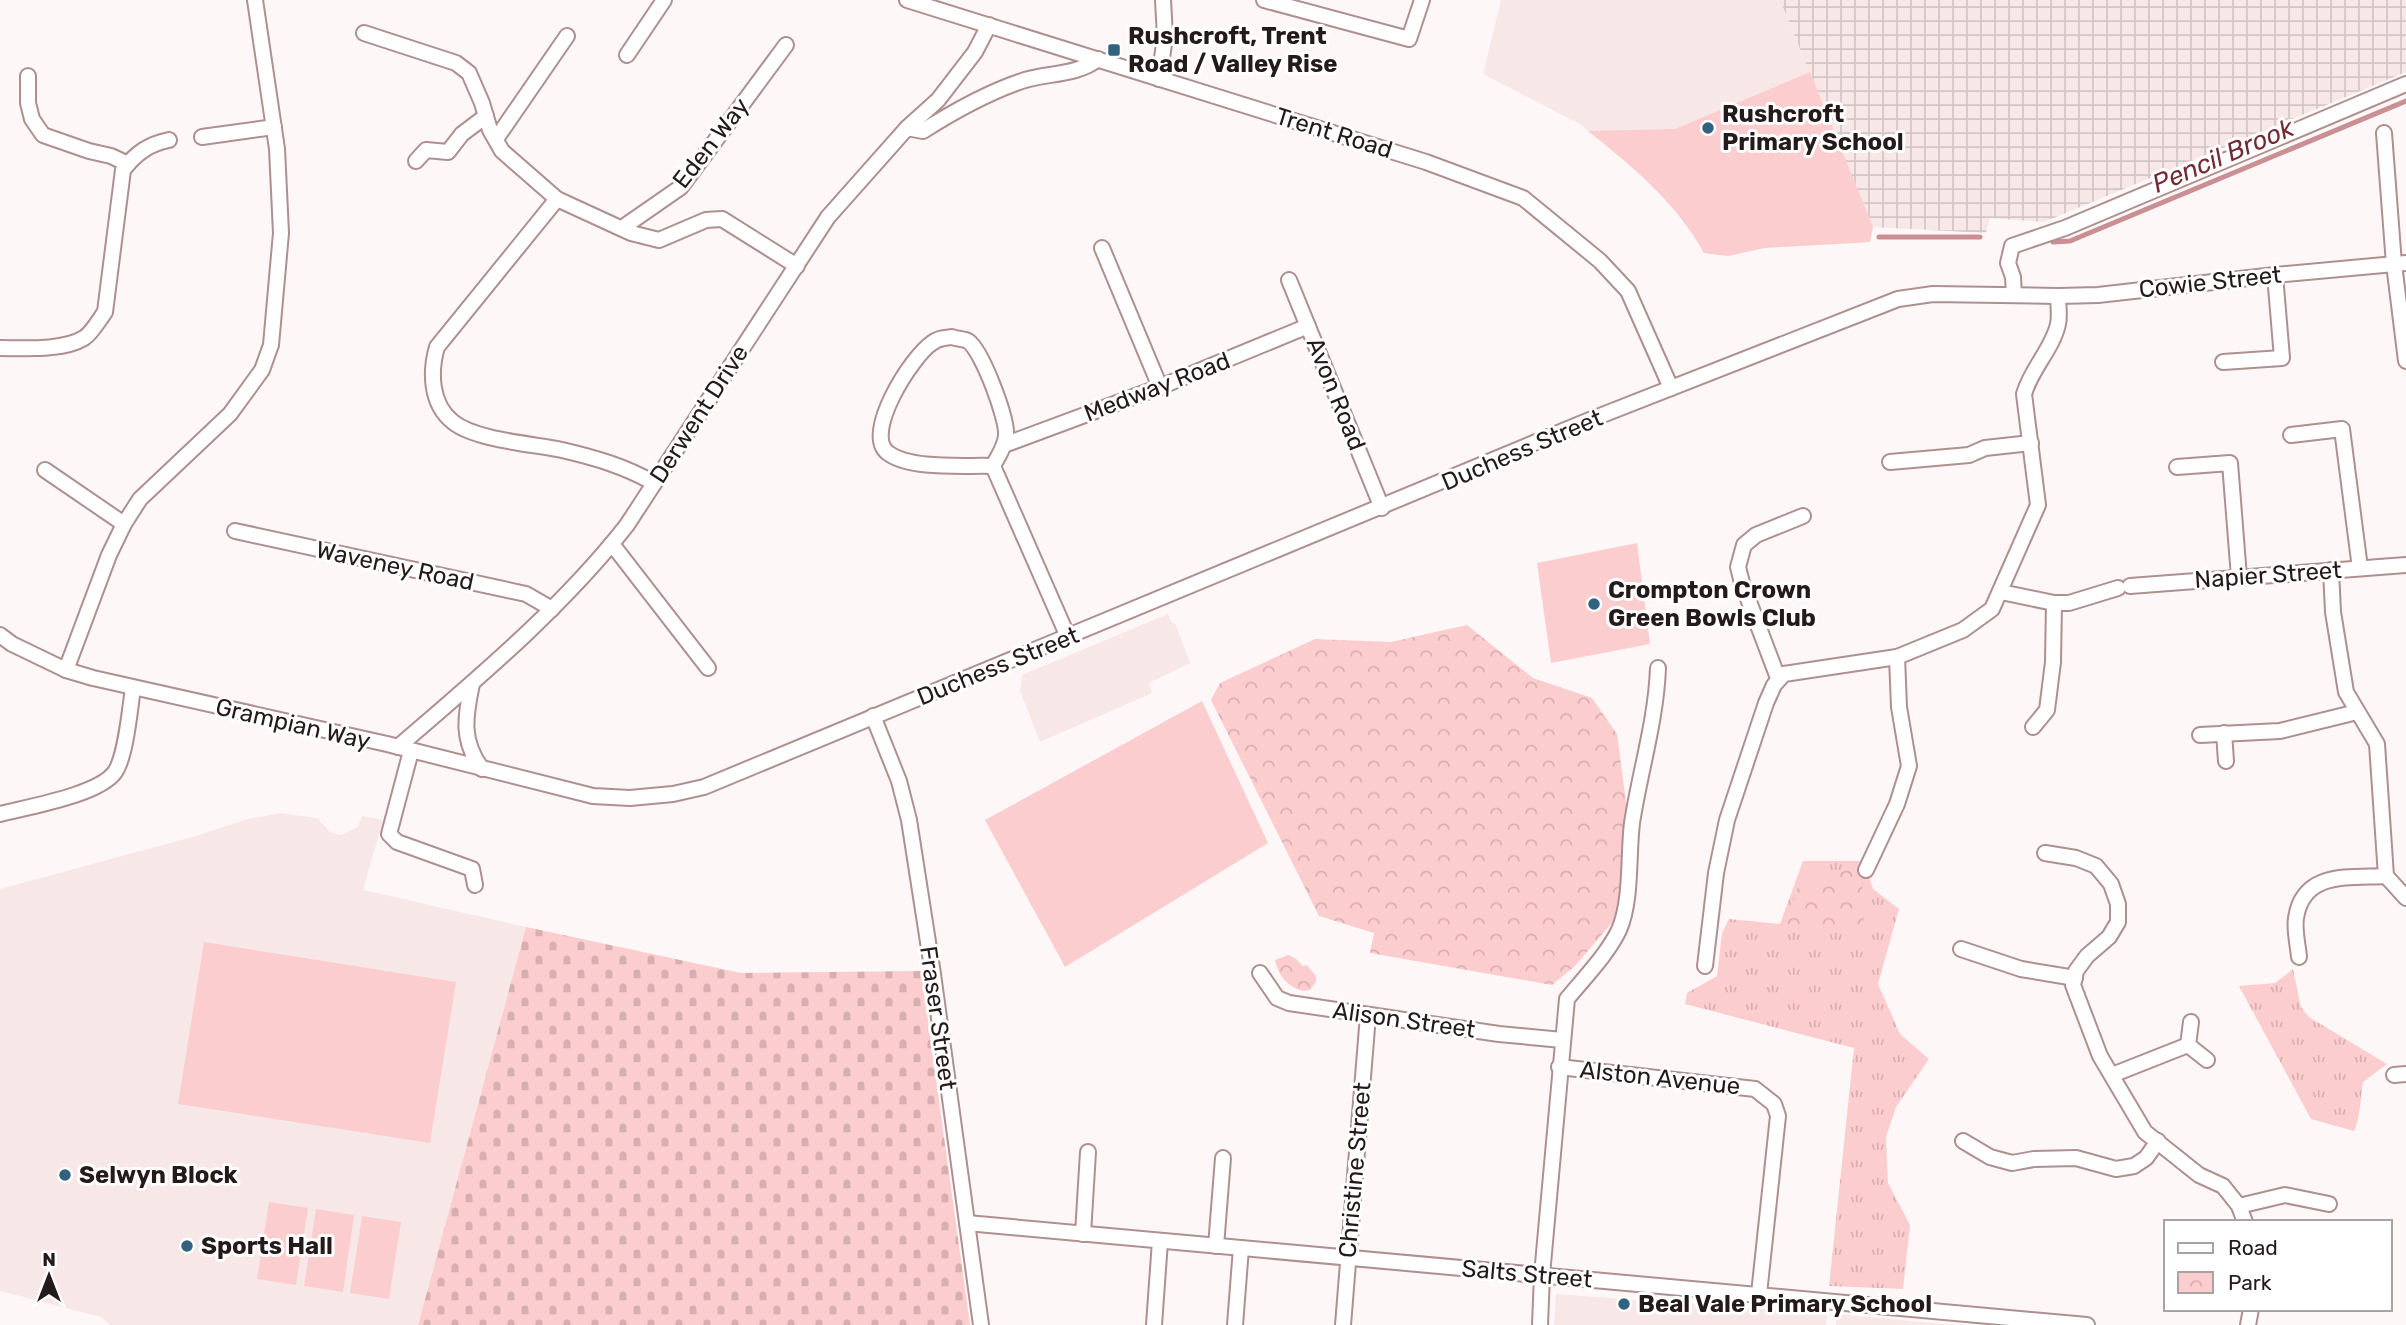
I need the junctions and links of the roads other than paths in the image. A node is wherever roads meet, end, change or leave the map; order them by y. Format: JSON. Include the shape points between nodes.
{"nodes":[{"id":1,"x":255,"y":0,"type":"edge"},
{"id":2,"x":664,"y":0,"type":"edge"},
{"id":3,"x":907,"y":0,"type":"edge"},
{"id":4,"x":1163,"y":0,"type":"edge"},
{"id":5,"x":1266,"y":0,"type":"edge"},
{"id":6,"x":1422,"y":0,"type":"edge"},
{"id":7,"x":989,"y":25,"type":"junction"},
{"id":8,"x":364,"y":33,"type":"dead end"},
{"id":9,"x":567,"y":36,"type":"dead end"},
{"id":10,"x":786,"y":45,"type":"dead end"},
{"id":11,"x":627,"y":55,"type":"dead end"},
{"id":12,"x":1098,"y":59,"type":"junction"},
{"id":13,"x":28,"y":76,"type":"dead end"},
{"id":14,"x":1159,"y":79,"type":"junction"},
{"id":15,"x":2406,"y":84,"type":"edge"},
{"id":16,"x":486,"y":116,"type":"junction"},
{"id":17,"x":274,"y":127,"type":"junction"},
{"id":18,"x":907,"y":128,"type":"junction"},
{"id":19,"x":2384,"y":132,"type":"dead end"},
{"id":20,"x":202,"y":137,"type":"dead end"},
{"id":21,"x":496,"y":139,"type":"junction"},
{"id":22,"x":169,"y":140,"type":"dead end"},
{"id":23,"x":416,"y":161,"type":"dead end"},
{"id":24,"x":128,"y":164,"type":"junction"},
{"id":25,"x":557,"y":199,"type":"junction"},
{"id":26,"x":622,"y":228,"type":"junction"},
{"id":27,"x":1102,"y":248,"type":"dead end"},
{"id":28,"x":2400,"y":263,"type":"edge"},
{"id":29,"x":797,"y":266,"type":"junction"},
{"id":30,"x":2275,"y":275,"type":"junction"},
{"id":31,"x":1289,"y":280,"type":"dead end"},
{"id":32,"x":2014,"y":295,"type":"junction"},
{"id":33,"x":2058,"y":296,"type":"junction"},
{"id":34,"x":1308,"y":326,"type":"junction"},
{"id":35,"x":0,"y":348,"type":"edge"},
{"id":36,"x":2406,"y":361,"type":"edge"},
{"id":37,"x":2223,"y":362,"type":"dead end"},
{"id":38,"x":1160,"y":387,"type":"junction"},
{"id":39,"x":1671,"y":388,"type":"junction"},
{"id":40,"x":2291,"y":435,"type":"dead end"},
{"id":41,"x":2031,"y":443,"type":"junction"},
{"id":42,"x":1004,"y":445,"type":"junction"},
{"id":43,"x":1890,"y":462,"type":"dead end"},
{"id":44,"x":993,"y":466,"type":"junction"},
{"id":45,"x":2177,"y":467,"type":"dead end"},
{"id":46,"x":45,"y":470,"type":"dead end"},
{"id":47,"x":654,"y":483,"type":"junction"},
{"id":48,"x":1382,"y":508,"type":"junction"},
{"id":49,"x":1804,"y":516,"type":"dead end"},
{"id":50,"x":124,"y":524,"type":"junction"},
{"id":51,"x":234,"y":531,"type":"dead end"},
{"id":52,"x":612,"y":544,"type":"junction"},
{"id":53,"x":2406,"y":565,"type":"edge"},
{"id":54,"x":2360,"y":568,"type":"junction"},
{"id":55,"x":2330,"y":570,"type":"junction"},
{"id":56,"x":2239,"y":577,"type":"junction"},
{"id":57,"x":2001,"y":592,"type":"junction"},
{"id":58,"x":2054,"y":603,"type":"junction"},
{"id":59,"x":552,"y":609,"type":"junction"},
{"id":60,"x":0,"y":635,"type":"edge"},
{"id":61,"x":1068,"y":637,"type":"junction"},
{"id":62,"x":1897,"y":657,"type":"junction"},
{"id":63,"x":708,"y":668,"type":"dead end"},
{"id":64,"x":1658,"y":668,"type":"dead end"},
{"id":65,"x":65,"y":670,"type":"junction"},
{"id":66,"x":1778,"y":678,"type":"junction"},
{"id":67,"x":472,"y":684,"type":"junction"},
{"id":68,"x":134,"y":688,"type":"junction"},
{"id":69,"x":2357,"y":712,"type":"junction"},
{"id":70,"x":873,"y":716,"type":"junction"},
{"id":71,"x":2034,"y":727,"type":"dead end"},
{"id":72,"x":2224,"y":733,"type":"junction"},
{"id":73,"x":2200,"y":735,"type":"dead end"},
{"id":74,"x":404,"y":749,"type":"junction"},
{"id":75,"x":2226,"y":761,"type":"dead end"},
{"id":76,"x":482,"y":769,"type":"junction"},
{"id":77,"x":593,"y":796,"type":"joint"},
{"id":78,"x":0,"y":814,"type":"edge"},
{"id":79,"x":2045,"y":853,"type":"dead end"},
{"id":80,"x":1866,"y":870,"type":"dead end"},
{"id":81,"x":2386,"y":876,"type":"junction"},
{"id":82,"x":475,"y":885,"type":"dead end"},
{"id":83,"x":2406,"y":898,"type":"edge"},
{"id":84,"x":1961,"y":949,"type":"dead end"},
{"id":85,"x":2299,"y":957,"type":"dead end"},
{"id":86,"x":1705,"y":966,"type":"dead end"},
{"id":87,"x":1259,"y":973,"type":"dead end"},
{"id":88,"x":2075,"y":978,"type":"junction"},
{"id":89,"x":1368,"y":1014,"type":"junction"},
{"id":90,"x":2191,"y":1023,"type":"dead end"},
{"id":91,"x":1562,"y":1040,"type":"junction"},
{"id":92,"x":2188,"y":1045,"type":"junction"},
{"id":93,"x":2207,"y":1060,"type":"dead end"},
{"id":94,"x":1559,"y":1068,"type":"junction"},
{"id":95,"x":2112,"y":1074,"type":"junction"},
{"id":96,"x":1963,"y":1142,"type":"dead end"},
{"id":97,"x":2158,"y":1142,"type":"junction"},
{"id":98,"x":1088,"y":1152,"type":"dead end"},
{"id":99,"x":1223,"y":1158,"type":"dead end"},
{"id":100,"x":2329,"y":1204,"type":"dead end"},
{"id":101,"x":2239,"y":1206,"type":"junction"},
{"id":102,"x":2244,"y":1220,"type":"edge"},
{"id":103,"x":967,"y":1223,"type":"junction"},
{"id":104,"x":1083,"y":1234,"type":"junction"},
{"id":105,"x":1160,"y":1241,"type":"junction"},
{"id":106,"x":1216,"y":1246,"type":"junction"},
{"id":107,"x":1241,"y":1248,"type":"junction"},
{"id":108,"x":1347,"y":1258,"type":"junction"},
{"id":109,"x":1542,"y":1275,"type":"junction"},
{"id":110,"x":1759,"y":1294,"type":"junction"},
{"id":111,"x":981,"y":1325,"type":"edge"},
{"id":112,"x":1154,"y":1325,"type":"edge"},
{"id":113,"x":1235,"y":1325,"type":"edge"},
{"id":114,"x":1343,"y":1325,"type":"edge"},
{"id":115,"x":1540,"y":1325,"type":"edge"},
{"id":116,"x":2087,"y":1325,"type":"edge"}],
"edges":[{"from":1,"to":17,"type":"street"},
{"from":2,"to":11,"type":"street"},
{"from":3,"to":7,"type":"street","name":"Trent Road"},
{"from":4,"to":14,"type":"street","via":[[1165,37]]},
{"from":5,"to":6,"type":"street","via":[[1409,39]]},
{"from":7,"to":12,"type":"street","name":"Trent Road"},
{"from":7,"to":18,"type":"street","name":"Derwent Drive","via":[[975,52],[938,100]]},
{"from":8,"to":16,"type":"street","via":[[456,63],[469,73]]},
{"from":9,"to":21,"type":"street"},
{"from":10,"to":26,"type":"street","name":"Eden Way","via":[[681,187]]},
{"from":12,"to":14,"type":"street","name":"Trent Road"},
{"from":12,"to":18,"type":"street","via":[[1088,67],[997,90],[923,131]]},
{"from":13,"to":24,"type":"street","via":[[32,119],[43,135]]},
{"from":14,"to":39,"type":"street","name":"Trent Road","via":[[1426,162],[1523,198],[1592,254],[1628,291]]},
{"from":15,"to":32,"type":"street","via":[[2065,228],[2012,246],[2008,263]]},
{"from":16,"to":21,"type":"street"},
{"from":16,"to":23,"type":"street","via":[[448,152],[426,150]]},
{"from":17,"to":20,"type":"street"},
{"from":17,"to":50,"type":"street","via":[[281,233],[271,345],[262,370],[230,414],[140,499]]},
{"from":18,"to":29,"type":"street","name":"Derwent Drive","via":[[828,217]]},
{"from":19,"to":28,"type":"street"},
{"from":21,"to":25,"type":"street","via":[[502,151]]},
{"from":22,"to":24,"type":"street","via":[[138,152]]},
{"from":24,"to":35,"type":"street","via":[[123,170],[105,312],[85,338],[44,347]]},
{"from":25,"to":26,"type":"street"},
{"from":25,"to":47,"type":"street","via":[[437,346],[432,365],[436,396],[454,423],[489,437],[627,468]]},
{"from":26,"to":29,"type":"street","via":[[659,240],[706,220],[722,219]]},
{"from":27,"to":38,"type":"street"},
{"from":28,"to":30,"type":"street","name":"Cowie Street"},
{"from":28,"to":36,"type":"street"},
{"from":29,"to":47,"type":"street","name":"Derwent Drive"},
{"from":30,"to":33,"type":"street","name":"Cowie Street"},
{"from":30,"to":37,"type":"street","via":[[2282,358]]},
{"from":31,"to":34,"type":"street","name":"Avon Road"},
{"from":32,"to":33,"type":"street","name":"Cowie Street"},
{"from":32,"to":39,"type":"street","name":"Duchess Street","via":[[1933,294],[1898,299]]},
{"from":33,"to":41,"type":"street","via":[[2058,324],[2024,394]]},
{"from":34,"to":38,"type":"street","name":"Medway Road"},
{"from":34,"to":48,"type":"street","name":"Avon Road"},
{"from":38,"to":42,"type":"street","name":"Medway Road"},
{"from":39,"to":48,"type":"street","name":"Duchess Street"},
{"from":40,"to":54,"type":"street","via":[[2342,429]]},
{"from":41,"to":43,"type":"street","via":[[1985,448],[1969,455]]},
{"from":41,"to":57,"type":"street","via":[[2038,505]]},
{"from":42,"to":44,"type":"street"},
{"from":42,"to":44,"type":"street","via":[[1007,432],[977,351],[968,341],[952,337],[932,343],[919,355],[891,400],[882,422],[882,447],[898,459],[919,463]]},
{"from":44,"to":61,"type":"street"},
{"from":45,"to":56,"type":"street","via":[[2230,463]]},
{"from":46,"to":50,"type":"street"},
{"from":47,"to":52,"type":"street","name":"Derwent Drive"},
{"from":48,"to":61,"type":"street","name":"Duchess Street"},
{"from":49,"to":66,"type":"street","via":[[1756,535],[1744,545],[1738,566]]},
{"from":50,"to":65,"type":"street"},
{"from":51,"to":59,"type":"street","name":"Waveney Road","via":[[526,594]]},
{"from":52,"to":59,"type":"street","name":"Derwent Drive"},
{"from":52,"to":63,"type":"street"},
{"from":53,"to":54,"type":"street","name":"Napier Street"},
{"from":54,"to":55,"type":"street","name":"Napier Street"},
{"from":55,"to":56,"type":"street","name":"Napier Street"},
{"from":55,"to":69,"type":"street","via":[[2346,692]]},
{"from":56,"to":58,"type":"street","name":"Napier Street","via":[[2124,587]]},
{"from":57,"to":58,"type":"street"},
{"from":57,"to":62,"type":"street","via":[[1992,609],[1963,630]]},
{"from":58,"to":71,"type":"street","via":[[2047,710]]},
{"from":59,"to":67,"type":"street","name":"Derwent Drive"},
{"from":60,"to":65,"type":"street","name":"Grampian Way"},
{"from":61,"to":70,"type":"street","name":"Duchess Street"},
{"from":62,"to":66,"type":"street"},
{"from":62,"to":80,"type":"street","via":[[1909,766]]},
{"from":64,"to":91,"type":"street","via":[[1657,702],[1632,823],[1619,929],[1567,999]]},
{"from":65,"to":68,"type":"street","name":"Grampian Way"},
{"from":66,"to":86,"type":"street","via":[[1727,820]]},
{"from":67,"to":74,"type":"street","name":"Derwent Drive"},
{"from":67,"to":76,"type":"street","via":[[466,731],[471,755]]},
{"from":68,"to":74,"type":"street","name":"Grampian Way"},
{"from":68,"to":78,"type":"street","via":[[116,771],[106,781],[90,790]]},
{"from":69,"to":72,"type":"street","via":[[2280,731]]},
{"from":69,"to":81,"type":"street","via":[[2377,744]]},
{"from":70,"to":77,"type":"street","name":"Duchess Street","via":[[704,787],[630,798]]},
{"from":70,"to":103,"type":"street","name":"Fraser Street","via":[[909,820]]},
{"from":72,"to":73,"type":"street"},
{"from":72,"to":75,"type":"street"},
{"from":74,"to":76,"type":"street","name":"Grampian Way"},
{"from":74,"to":82,"type":"street","via":[[389,834],[397,842],[472,869]]},
{"from":76,"to":77,"type":"street","name":"Grampian Way"},
{"from":79,"to":88,"type":"street","via":[[2096,866],[2118,904],[2118,922]]},
{"from":81,"to":83,"type":"street"},
{"from":81,"to":85,"type":"street","via":[[2317,883],[2301,898],[2295,921]]},
{"from":84,"to":88,"type":"street","via":[[2021,969]]},
{"from":87,"to":89,"type":"street","name":"Alison Street","via":[[1278,998],[1289,1003]]},
{"from":88,"to":95,"type":"street","via":[[2073,985],[2100,1056]]},
{"from":89,"to":91,"type":"street","name":"Alison Street"},
{"from":89,"to":108,"type":"street","name":"Christine Street"},
{"from":90,"to":92,"type":"street"},
{"from":91,"to":94,"type":"street"},
{"from":92,"to":93,"type":"street"},
{"from":92,"to":95,"type":"street"},
{"from":94,"to":109,"type":"street"},
{"from":94,"to":110,"type":"street","name":"Alston Avenue","via":[[1755,1089],[1774,1104],[1778,1116]]},
{"from":95,"to":97,"type":"street","via":[[2146,1132]]},
{"from":96,"to":97,"type":"street","via":[[2012,1163],[2076,1158],[2116,1169],[2134,1166]]},
{"from":97,"to":101,"type":"street","via":[[2199,1175],[2223,1186]]},
{"from":98,"to":104,"type":"street"},
{"from":99,"to":106,"type":"street"},
{"from":100,"to":101,"type":"street","via":[[2285,1195]]},
{"from":101,"to":102,"type":"street"},
{"from":103,"to":104,"type":"street","name":"Salts Street"},
{"from":103,"to":111,"type":"street","name":"Fraser Street"},
{"from":104,"to":105,"type":"street","name":"Salts Street"},
{"from":105,"to":106,"type":"street","name":"Salts Street"},
{"from":105,"to":112,"type":"street"},
{"from":106,"to":107,"type":"street","name":"Salts Street"},
{"from":107,"to":108,"type":"street","name":"Salts Street"},
{"from":107,"to":113,"type":"street"},
{"from":108,"to":109,"type":"street","name":"Salts Street"},
{"from":108,"to":114,"type":"street","name":"Christine Street"},
{"from":109,"to":110,"type":"street","name":"Salts Street"},
{"from":109,"to":115,"type":"street"},
{"from":110,"to":116,"type":"street","name":"Salts Street"}]}
